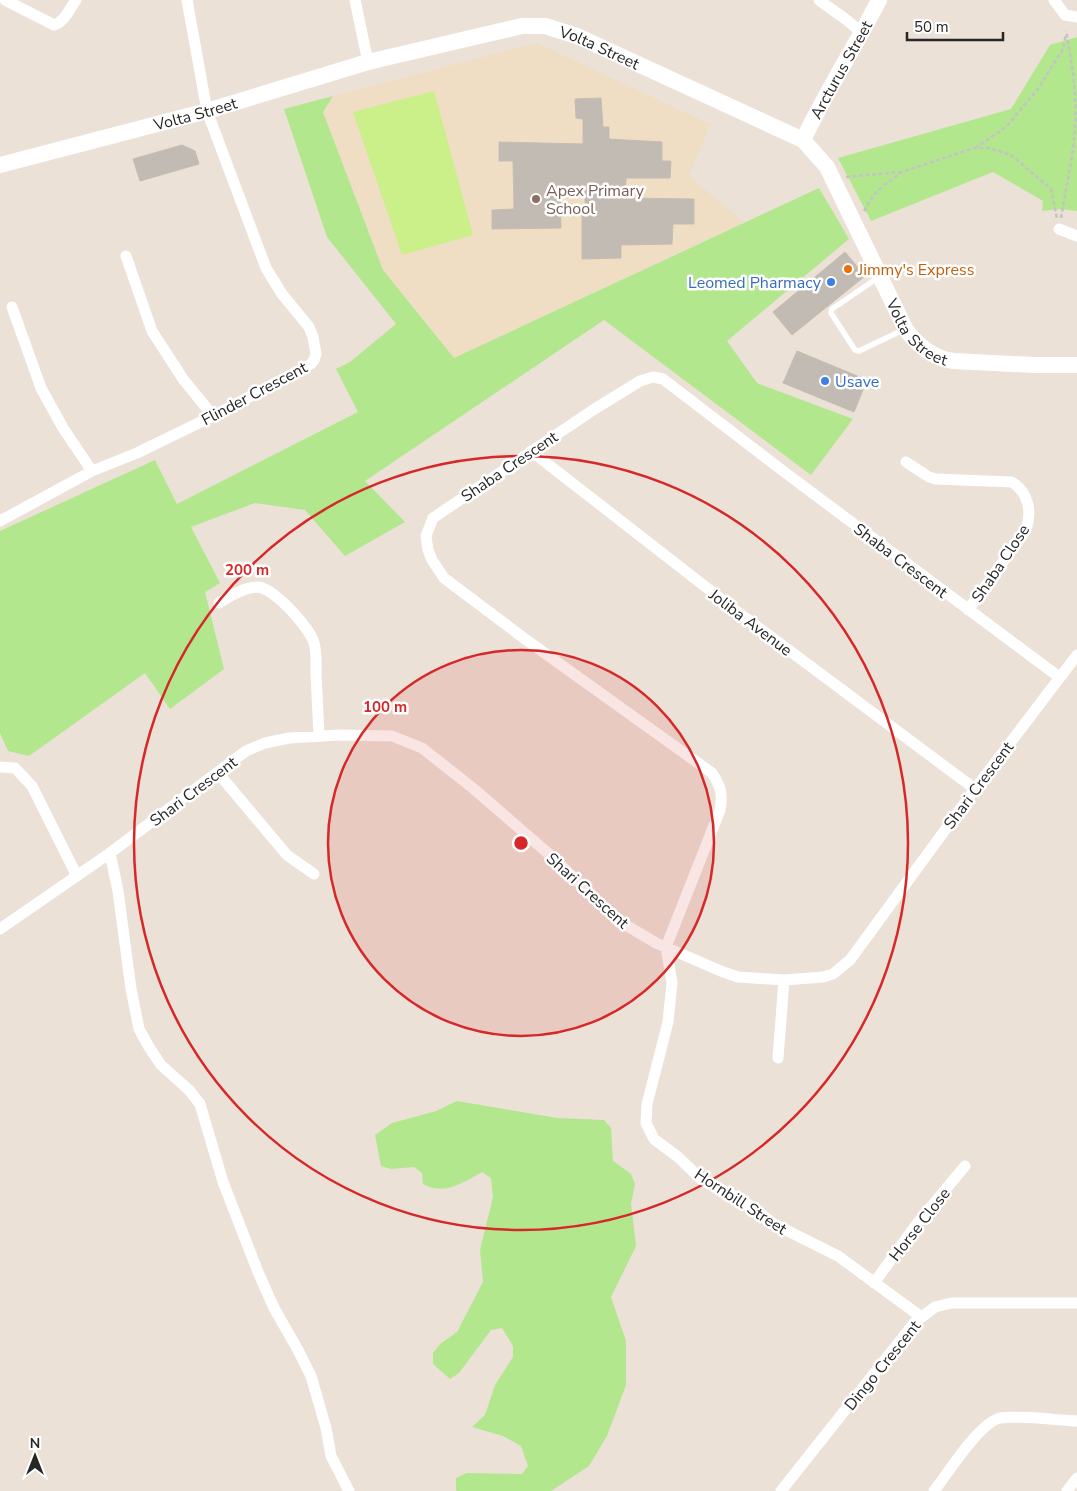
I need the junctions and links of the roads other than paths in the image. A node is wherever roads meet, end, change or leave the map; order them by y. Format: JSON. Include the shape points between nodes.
{"nodes":[{"id":1,"x":76,"y":0,"type":"edge"},
{"id":2,"x":187,"y":0,"type":"edge"},
{"id":3,"x":355,"y":0,"type":"edge"},
{"id":4,"x":819,"y":0,"type":"edge"},
{"id":5,"x":879,"y":0,"type":"edge"},
{"id":6,"x":1054,"y":0,"type":"edge"},
{"id":7,"x":10,"y":1,"type":"edge"},
{"id":8,"x":1071,"y":16,"type":"edge"},
{"id":9,"x":862,"y":33,"type":"junction"},
{"id":10,"x":368,"y":62,"type":"junction"},
{"id":11,"x":207,"y":111,"type":"junction"},
{"id":12,"x":803,"y":140,"type":"junction"},
{"id":13,"x":0,"y":165,"type":"edge"},
{"id":14,"x":1059,"y":229,"type":"road end"},
{"id":15,"x":1077,"y":236,"type":"edge"},
{"id":16,"x":126,"y":256,"type":"dead end"},
{"id":17,"x":879,"y":277,"type":"junction"},
{"id":18,"x":12,"y":307,"type":"dead end"},
{"id":19,"x":906,"y":329,"type":"junction"},
{"id":20,"x":1077,"y":365,"type":"edge"},
{"id":21,"x":213,"y":416,"type":"junction"},
{"id":22,"x":531,"y":451,"type":"junction"},
{"id":23,"x":906,"y":462,"type":"dead end"},
{"id":24,"x":92,"y":471,"type":"junction"},
{"id":25,"x":0,"y":521,"type":"edge"},
{"id":26,"x":219,"y":603,"type":"dead end"},
{"id":27,"x":968,"y":610,"type":"junction"},
{"id":28,"x":1077,"y":655,"type":"edge"},
{"id":29,"x":1059,"y":677,"type":"junction"},
{"id":30,"x":319,"y":736,"type":"junction"},
{"id":31,"x":0,"y":767,"type":"edge"},
{"id":32,"x":218,"y":773,"type":"junction"},
{"id":33,"x":975,"y":789,"type":"junction"},
{"id":34,"x":110,"y":853,"type":"junction"},
{"id":35,"x":314,"y":874,"type":"dead end"},
{"id":36,"x":77,"y":876,"type":"junction"},
{"id":37,"x":0,"y":929,"type":"edge"},
{"id":38,"x":666,"y":947,"type":"junction"},
{"id":39,"x":784,"y":980,"type":"junction"},
{"id":40,"x":778,"y":1058,"type":"dead end"},
{"id":41,"x":965,"y":1166,"type":"dead end"},
{"id":42,"x":874,"y":1283,"type":"junction"},
{"id":43,"x":1077,"y":1302,"type":"edge"},
{"id":44,"x":920,"y":1316,"type":"junction"},
{"id":45,"x":1077,"y":1421,"type":"edge"},
{"id":46,"x":1077,"y":1478,"type":"edge"},
{"id":47,"x":349,"y":1491,"type":"edge"},
{"id":48,"x":781,"y":1491,"type":"edge"},
{"id":49,"x":934,"y":1491,"type":"edge"},
{"id":50,"x":1067,"y":1491,"type":"edge"}],
"edges":[{"from":1,"to":7,"type":"street","via":[[59,24],[54,25]]},
{"from":2,"to":11,"type":"street","name":"Flinder Crescent"},
{"from":3,"to":10,"type":"street"},
{"from":4,"to":9,"type":"street"},
{"from":5,"to":9,"type":"street","name":"Arcturus Street"},
{"from":6,"to":8,"type":"street"},
{"from":9,"to":12,"type":"street","name":"Arcturus Street"},
{"from":10,"to":11,"type":"street","name":"Volta Street"},
{"from":10,"to":12,"type":"street","name":"Volta Street","via":[[513,28],[545,26],[577,36]]},
{"from":11,"to":13,"type":"street","name":"Volta Street"},
{"from":11,"to":21,"type":"street","name":"Flinder Crescent","via":[[266,268],[309,327],[316,343],[311,364]]},
{"from":12,"to":17,"type":"street","name":"Volta Street","via":[[826,168]]},
{"from":14,"to":15,"type":"street"},
{"from":16,"to":21,"type":"street","via":[[152,331],[184,380]]},
{"from":17,"to":19,"type":"street","name":"Volta Street"},
{"from":17,"to":19,"type":"lane","via":[[832,309],[831,313],[855,350],[859,351]]},
{"from":18,"to":24,"type":"street","via":[[41,388]]},
{"from":19,"to":20,"type":"street","name":"Volta Street","via":[[919,346],[942,360]]},
{"from":21,"to":24,"type":"street","name":"Flinder Crescent"},
{"from":22,"to":27,"type":"street","name":"Shaba Crescent","via":[[640,381],[653,377],[663,379]]},
{"from":22,"to":33,"type":"street","name":"Joliba Avenue","via":[[743,616]]},
{"from":22,"to":38,"type":"street","name":"Shaba Crescent","via":[[433,518],[426,536],[428,550],[444,578],[712,774],[718,783],[722,797],[720,810]]},
{"from":23,"to":27,"type":"street","name":"Shaba Close","via":[[936,479],[1012,482],[1022,489],[1026,498],[1029,518],[1026,530]]},
{"from":24,"to":25,"type":"street","name":"Flinder Crescent"},
{"from":26,"to":30,"type":"street","via":[[236,593],[260,587],[271,592],[305,628],[315,645]]},
{"from":27,"to":29,"type":"street","name":"Shaba Crescent"},
{"from":28,"to":29,"type":"street","name":"Shari Crescent"},
{"from":29,"to":33,"type":"street","name":"Shari Crescent"},
{"from":30,"to":32,"type":"street","name":"Shari Crescent","via":[[265,743],[246,751]]},
{"from":30,"to":38,"type":"street","name":"Shari Crescent","via":[[392,736],[422,748],[550,856],[618,921]]},
{"from":31,"to":36,"type":"street","via":[[15,768],[32,786]]},
{"from":32,"to":34,"type":"street","name":"Shari Crescent"},
{"from":32,"to":35,"type":"street","via":[[287,856]]},
{"from":33,"to":39,"type":"street","name":"Shari Crescent","via":[[850,960],[823,977]]},
{"from":34,"to":36,"type":"street","name":"Shari Crescent"},
{"from":34,"to":47,"type":"street","via":[[140,1029],[162,1065],[200,1104],[223,1182],[254,1263],[311,1376],[331,1456]]},
{"from":36,"to":37,"type":"street","name":"Shari Crescent"},
{"from":38,"to":39,"type":"street","name":"Shari Crescent","via":[[738,977]]},
{"from":38,"to":42,"type":"street","name":"Hornbill Street","via":[[672,983],[668,1022],[646,1123],[654,1139],[702,1180],[744,1201],[774,1224],[838,1256]]},
{"from":39,"to":40,"type":"street"},
{"from":41,"to":42,"type":"street","name":"Horse Close"},
{"from":42,"to":44,"type":"street","name":"Hornbill Street"},
{"from":43,"to":44,"type":"street","name":"Dingo Crescent","via":[[951,1303]]},
{"from":44,"to":48,"type":"street","name":"Dingo Crescent"},
{"from":45,"to":49,"type":"street","via":[[998,1419],[981,1430]]},
{"from":46,"to":50,"type":"street"}]}
